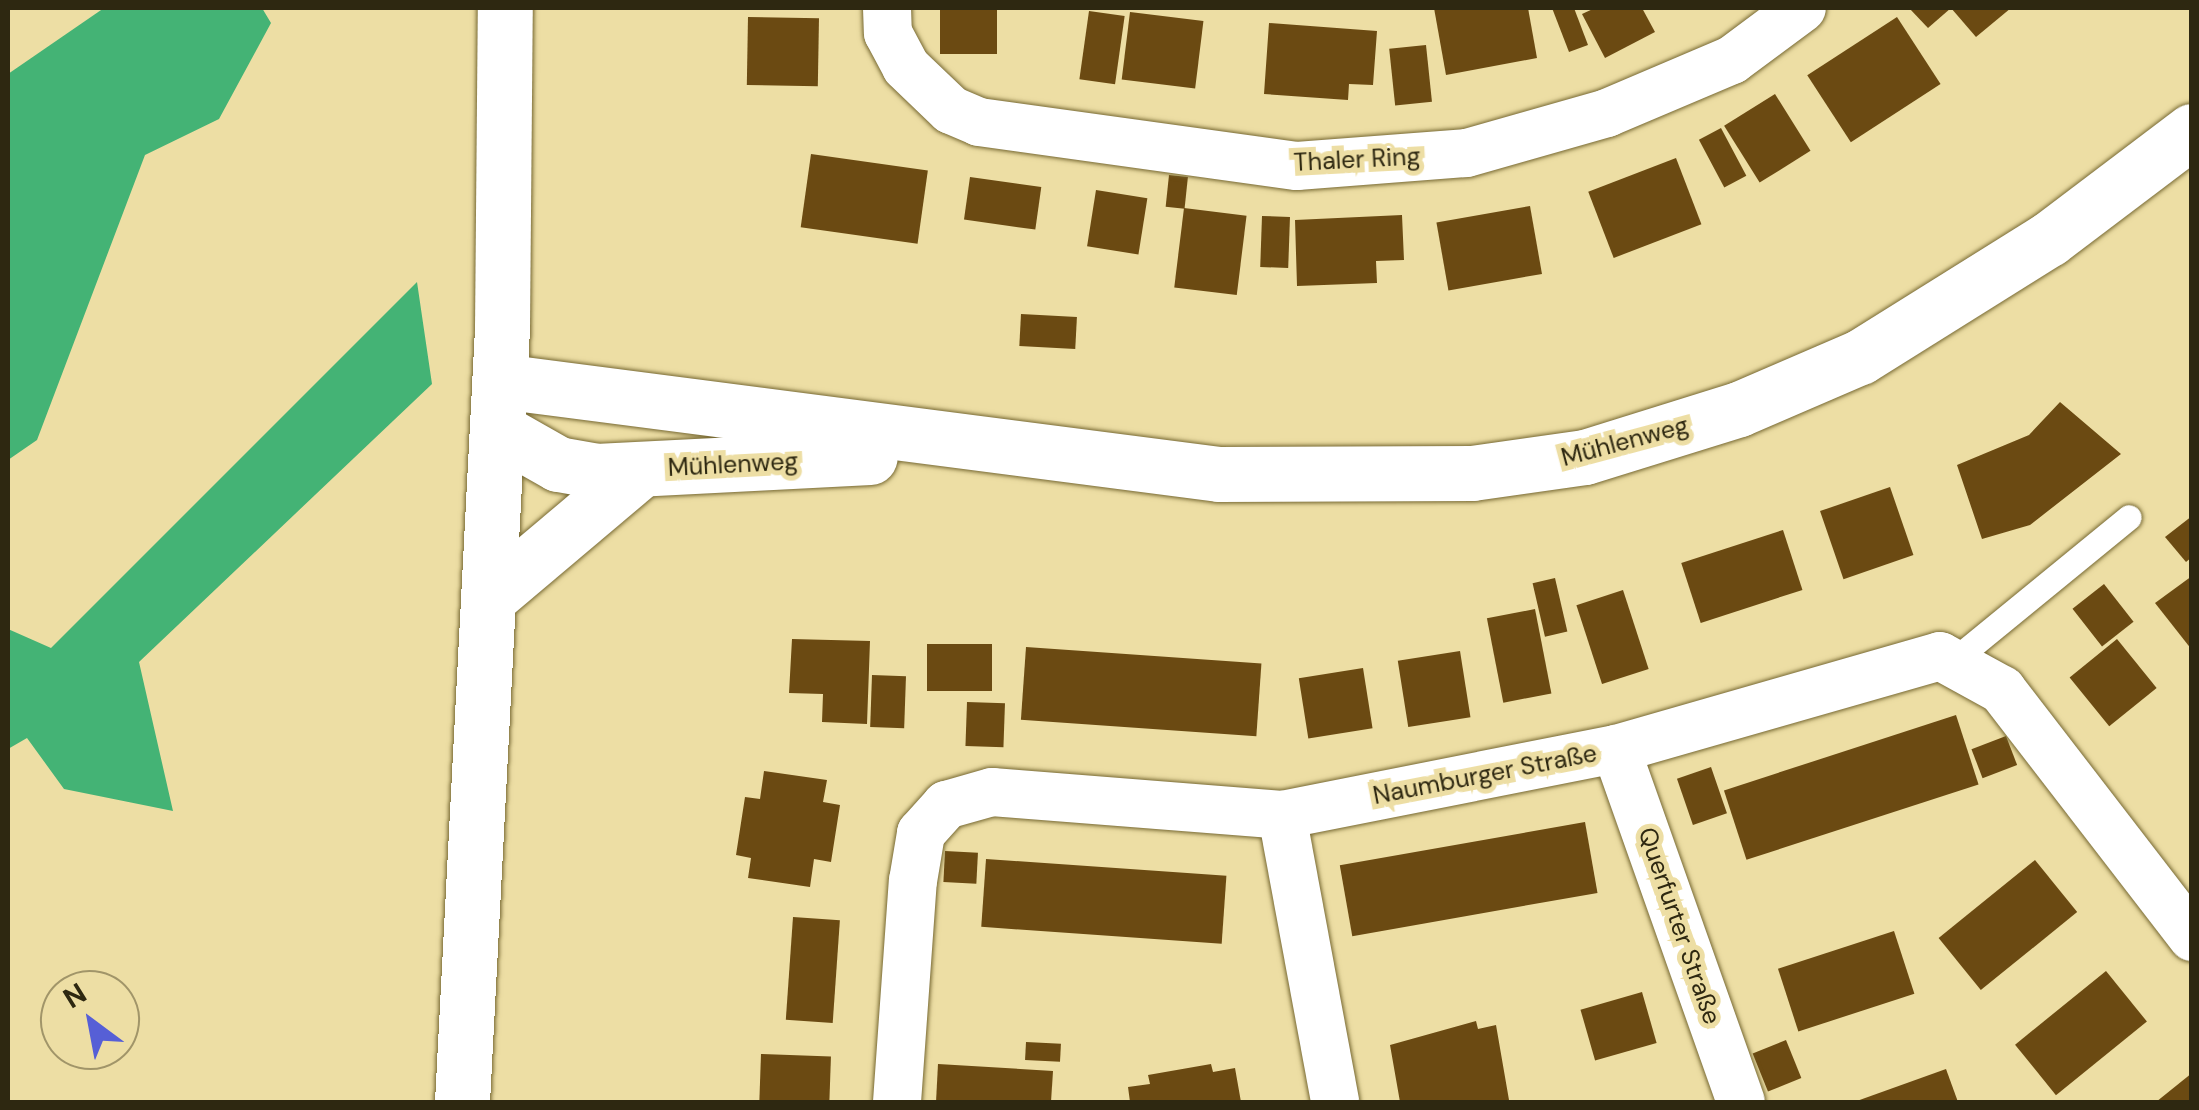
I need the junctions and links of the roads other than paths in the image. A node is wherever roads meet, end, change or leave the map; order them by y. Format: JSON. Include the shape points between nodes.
{"nodes":[{"id":1,"x":506,"y":8,"type":"edge"},
{"id":2,"x":887,"y":8,"type":"edge"},
{"id":3,"x":1802,"y":8,"type":"edge"},
{"id":4,"x":2192,"y":130,"type":"edge"},
{"id":5,"x":499,"y":406,"type":"junction"},
{"id":6,"x":977,"y":448,"type":"junction"},
{"id":7,"x":639,"y":471,"type":"junction"},
{"id":8,"x":2129,"y":517,"type":"dead end"},
{"id":9,"x":490,"y":597,"type":"junction"},
{"id":10,"x":1953,"y":661,"type":"junction"},
{"id":11,"x":1616,"y":749,"type":"junction"},
{"id":12,"x":1282,"y":815,"type":"junction"},
{"id":13,"x":2192,"y":937,"type":"edge"},
{"id":14,"x":462,"y":1102,"type":"edge"},
{"id":15,"x":897,"y":1102,"type":"edge"},
{"id":16,"x":1335,"y":1102,"type":"edge"},
{"id":17,"x":1741,"y":1102,"type":"edge"}],
"edges":[{"from":1,"to":5,"type":"street"},
{"from":2,"to":3,"type":"street","name":"Thaler Ring","via":[[888,33],[906,67],[951,110],[979,122],[1296,166],[1467,153],[1607,113],[1732,60]]},
{"from":4,"to":6,"type":"street","name":"Mühlenweg","via":[[2034,250],[1876,348],[1783,393],[1585,457],[1472,473],[1219,474]]},
{"from":5,"to":6,"type":"street","name":"Mühlenweg"},
{"from":5,"to":7,"type":"street","name":"Mühlenweg","via":[[558,464]]},
{"from":5,"to":9,"type":"street"},
{"from":6,"to":7,"type":"street","name":"Mühlenweg"},
{"from":7,"to":9,"type":"street"},
{"from":8,"to":10,"type":"lane"},
{"from":9,"to":14,"type":"street"},
{"from":10,"to":11,"type":"street","name":"Naumburger Straße","via":[[1895,662]]},
{"from":10,"to":13,"type":"street","via":[[2002,690]]},
{"from":11,"to":12,"type":"street","name":"Naumburger Straße"},
{"from":11,"to":17,"type":"street","name":"Querfurter Straße"},
{"from":12,"to":15,"type":"street","name":"Naumburger Straße","via":[[992,792],[946,805],[918,849]]},
{"from":12,"to":16,"type":"street"}]}
